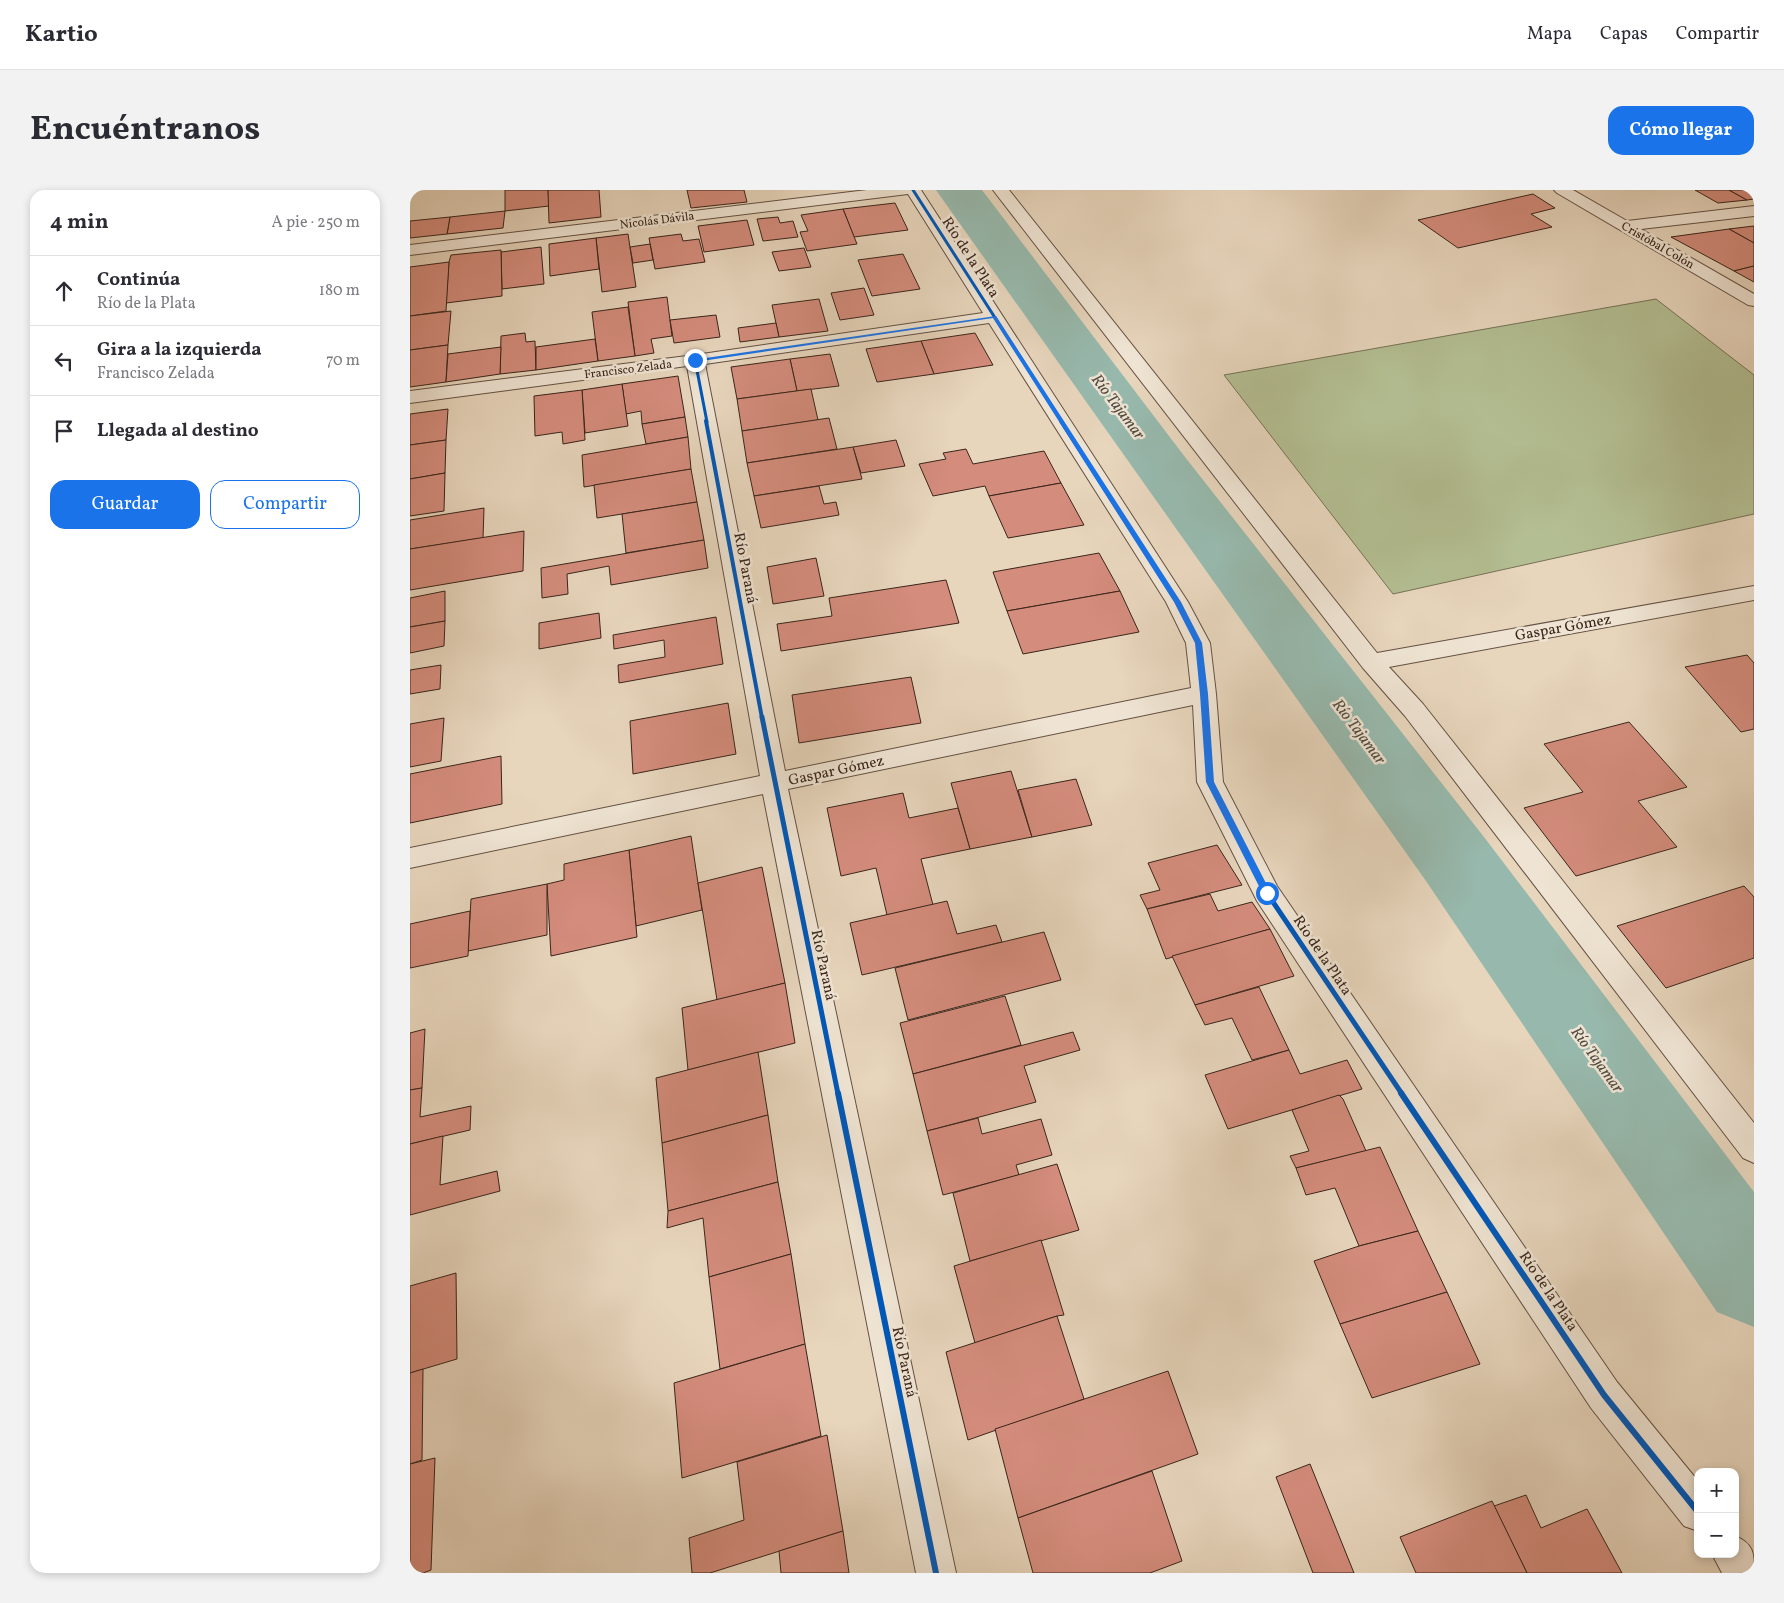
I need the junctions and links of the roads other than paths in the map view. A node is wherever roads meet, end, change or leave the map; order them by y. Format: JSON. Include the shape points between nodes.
{"nodes":[{"id":1,"x":905,"y":190,"type":"edge"},
{"id":2,"x":913,"y":190,"type":"edge"},
{"id":3,"x":1001,"y":190,"type":"edge"},
{"id":4,"x":1562,"y":190,"type":"edge"},
{"id":5,"x":1754,"y":211,"type":"edge"},
{"id":6,"x":1624,"y":226,"type":"junction"},
{"id":7,"x":410,"y":250,"type":"edge"},
{"id":8,"x":1754,"y":301,"type":"edge"},
{"id":9,"x":994,"y":317,"type":"junction"},
{"id":10,"x":695,"y":360,"type":"junction"},
{"id":11,"x":410,"y":397,"type":"edge"},
{"id":12,"x":1754,"y":593,"type":"edge"},
{"id":13,"x":1371,"y":662,"type":"junction"},
{"id":14,"x":1204,"y":694,"type":"junction"},
{"id":15,"x":774,"y":782,"type":"junction"},
{"id":16,"x":410,"y":858,"type":"edge"},
{"id":17,"x":1754,"y":1148,"type":"edge"},
{"id":18,"x":1694,"y":1507,"type":"edge"},
{"id":19,"x":1735,"y":1558,"type":"edge"},
{"id":20,"x":936,"y":1573,"type":"edge"},
{"id":21,"x":1747,"y":1573,"type":"edge"}],
"edges":[{"from":1,"to":7,"type":"street","name":"Nicolás Dávila"},
{"from":2,"to":9,"type":"street","name":"Río de la Plata"},
{"from":3,"to":13,"type":"street"},
{"from":4,"to":6,"type":"street","name":"Cristóbal Colón"},
{"from":5,"to":6,"type":"street"},
{"from":6,"to":8,"type":"street","name":"Cristóbal Colón"},
{"from":9,"to":10,"type":"street","name":"Francisco Zelada"},
{"from":9,"to":14,"type":"street","name":"Río de la Plata","via":[[1177,602],[1198,643]]},
{"from":10,"to":11,"type":"street","name":"Francisco Zelada"},
{"from":10,"to":15,"type":"street","name":"Río Paraná"},
{"from":12,"to":13,"type":"street","name":"Gaspar Gómez"},
{"from":13,"to":17,"type":"street","via":[[1420,718]]},
{"from":14,"to":15,"type":"street","name":"Gaspar Gómez"},
{"from":14,"to":18,"type":"street","name":"Río de la Plata","via":[[1210,782],[1267,893],[1604,1396]]},
{"from":15,"to":16,"type":"street","name":"Gaspar Gómez"},
{"from":15,"to":20,"type":"street","name":"Río Paraná"},
{"from":19,"to":21,"type":"street"}]}
